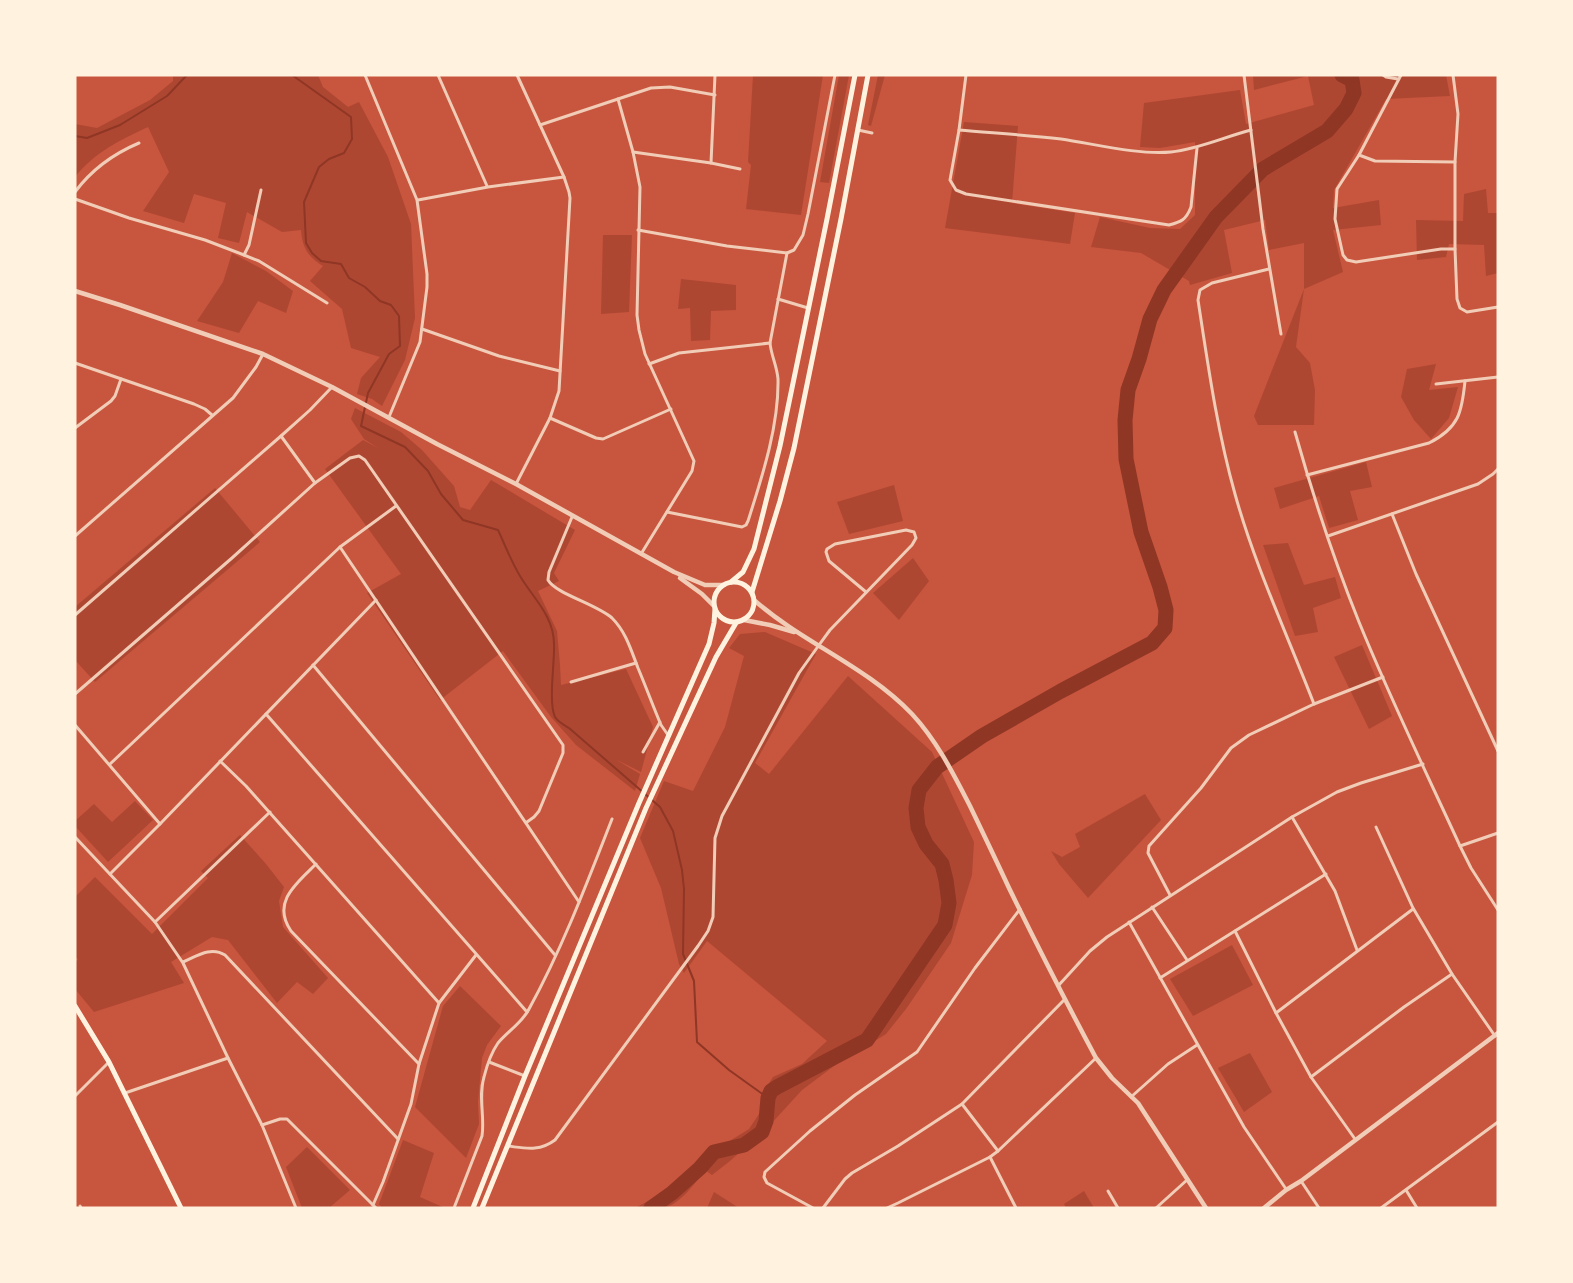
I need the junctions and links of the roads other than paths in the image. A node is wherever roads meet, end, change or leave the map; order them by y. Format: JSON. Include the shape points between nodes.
{"nodes":[{"id":1,"x":365,"y":75,"type":"edge"},
{"id":2,"x":438,"y":75,"type":"edge"},
{"id":3,"x":517,"y":75,"type":"edge"},
{"id":4,"x":715,"y":75,"type":"edge"},
{"id":5,"x":835,"y":75,"type":"edge"},
{"id":6,"x":855,"y":75,"type":"edge"},
{"id":7,"x":868,"y":75,"type":"edge"},
{"id":8,"x":966,"y":75,"type":"edge"},
{"id":9,"x":1244,"y":75,"type":"edge"},
{"id":10,"x":1383,"y":75,"type":"edge"},
{"id":11,"x":1453,"y":75,"type":"edge"},
{"id":12,"x":1399,"y":77,"type":"edge"},
{"id":13,"x":715,"y":95,"type":"junction"},
{"id":14,"x":618,"y":99,"type":"junction"},
{"id":15,"x":540,"y":125,"type":"junction"},
{"id":16,"x":858,"y":130,"type":"junction"},
{"id":17,"x":959,"y":130,"type":"junction"},
{"id":18,"x":1251,"y":130,"type":"junction"},
{"id":19,"x":872,"y":133,"type":"dead end"},
{"id":20,"x":139,"y":143,"type":"dead end"},
{"id":21,"x":1197,"y":148,"type":"junction"},
{"id":22,"x":633,"y":152,"type":"junction"},
{"id":23,"x":1359,"y":155,"type":"junction"},
{"id":24,"x":1455,"y":162,"type":"junction"},
{"id":25,"x":711,"y":163,"type":"junction"},
{"id":26,"x":740,"y":170,"type":"dead end"},
{"id":27,"x":564,"y":177,"type":"junction"},
{"id":28,"x":488,"y":187,"type":"junction"},
{"id":29,"x":261,"y":190,"type":"dead end"},
{"id":30,"x":75,"y":192,"type":"edge"},
{"id":31,"x":75,"y":199,"type":"edge"},
{"id":32,"x":417,"y":200,"type":"junction"},
{"id":33,"x":638,"y":230,"type":"junction"},
{"id":34,"x":1455,"y":249,"type":"junction"},
{"id":35,"x":787,"y":253,"type":"junction"},
{"id":36,"x":244,"y":255,"type":"junction"},
{"id":37,"x":1269,"y":269,"type":"junction"},
{"id":38,"x":75,"y":291,"type":"edge"},
{"id":39,"x":778,"y":299,"type":"junction"},
{"id":40,"x":327,"y":303,"type":"dead end"},
{"id":41,"x":1498,"y":307,"type":"edge"},
{"id":42,"x":809,"y":309,"type":"junction"},
{"id":43,"x":422,"y":329,"type":"junction"},
{"id":44,"x":1281,"y":334,"type":"dead end"},
{"id":45,"x":770,"y":343,"type":"junction"},
{"id":46,"x":263,"y":354,"type":"junction"},
{"id":47,"x":75,"y":363,"type":"edge"},
{"id":48,"x":649,"y":364,"type":"junction"},
{"id":49,"x":561,"y":372,"type":"junction"},
{"id":50,"x":1498,"y":377,"type":"edge"},
{"id":51,"x":121,"y":379,"type":"junction"},
{"id":52,"x":1465,"y":381,"type":"junction"},
{"id":53,"x":1436,"y":384,"type":"dead end"},
{"id":54,"x":332,"y":387,"type":"junction"},
{"id":55,"x":671,"y":409,"type":"junction"},
{"id":56,"x":212,"y":415,"type":"junction"},
{"id":57,"x":388,"y":417,"type":"junction"},
{"id":58,"x":550,"y":418,"type":"junction"},
{"id":59,"x":75,"y":428,"type":"edge"},
{"id":60,"x":1295,"y":432,"type":"dead end"},
{"id":61,"x":281,"y":436,"type":"junction"},
{"id":62,"x":1498,"y":469,"type":"edge"},
{"id":63,"x":1307,"y":475,"type":"junction"},
{"id":64,"x":315,"y":483,"type":"junction"},
{"id":65,"x":516,"y":484,"type":"junction"},
{"id":66,"x":396,"y":506,"type":"junction"},
{"id":67,"x":667,"y":512,"type":"junction"},
{"id":68,"x":1392,"y":514,"type":"junction"},
{"id":69,"x":572,"y":517,"type":"junction"},
{"id":70,"x":75,"y":536,"type":"edge"},
{"id":71,"x":1328,"y":536,"type":"junction"},
{"id":72,"x":340,"y":547,"type":"junction"},
{"id":73,"x":641,"y":554,"type":"junction"},
{"id":74,"x":674,"y":572,"type":"junction"},
{"id":75,"x":731,"y":582,"type":"junction"},
{"id":76,"x":723,"y":585,"type":"junction"},
{"id":77,"x":752,"y":592,"type":"junction"},
{"id":78,"x":866,"y":592,"type":"junction"},
{"id":79,"x":376,"y":600,"type":"junction"},
{"id":80,"x":754,"y":600,"type":"junction"},
{"id":81,"x":714,"y":608,"type":"junction"},
{"id":82,"x":75,"y":615,"type":"edge"},
{"id":83,"x":744,"y":620,"type":"junction"},
{"id":84,"x":736,"y":623,"type":"junction"},
{"id":85,"x":800,"y":634,"type":"junction"},
{"id":86,"x":819,"y":645,"type":"junction"},
{"id":87,"x":636,"y":663,"type":"junction"},
{"id":88,"x":313,"y":665,"type":"junction"},
{"id":89,"x":1383,"y":676,"type":"junction"},
{"id":90,"x":570,"y":682,"type":"dead end"},
{"id":91,"x":75,"y":694,"type":"edge"},
{"id":92,"x":1314,"y":704,"type":"junction"},
{"id":93,"x":266,"y":714,"type":"junction"},
{"id":94,"x":660,"y":722,"type":"junction"},
{"id":95,"x":75,"y":725,"type":"edge"},
{"id":96,"x":668,"y":735,"type":"junction"},
{"id":97,"x":1498,"y":751,"type":"edge"},
{"id":98,"x":643,"y":752,"type":"dead end"},
{"id":99,"x":220,"y":760,"type":"junction"},
{"id":100,"x":110,"y":764,"type":"junction"},
{"id":101,"x":1423,"y":764,"type":"junction"},
{"id":102,"x":270,"y":812,"type":"junction"},
{"id":103,"x":1292,"y":818,"type":"junction"},
{"id":104,"x":612,"y":819,"type":"dead end"},
{"id":105,"x":527,"y":822,"type":"junction"},
{"id":106,"x":160,"y":824,"type":"junction"},
{"id":107,"x":1376,"y":827,"type":"dead end"},
{"id":108,"x":1498,"y":833,"type":"edge"},
{"id":109,"x":75,"y":837,"type":"edge"},
{"id":110,"x":1460,"y":846,"type":"junction"},
{"id":111,"x":316,"y":864,"type":"junction"},
{"id":112,"x":110,"y":874,"type":"junction"},
{"id":113,"x":1326,"y":874,"type":"junction"},
{"id":114,"x":1170,"y":895,"type":"junction"},
{"id":115,"x":579,"y":902,"type":"junction"},
{"id":116,"x":1152,"y":907,"type":"junction"},
{"id":117,"x":1413,"y":908,"type":"junction"},
{"id":118,"x":1020,"y":909,"type":"junction"},
{"id":119,"x":1498,"y":910,"type":"edge"},
{"id":120,"x":155,"y":922,"type":"junction"},
{"id":121,"x":1130,"y":922,"type":"junction"},
{"id":122,"x":1235,"y":931,"type":"junction"},
{"id":123,"x":1357,"y":951,"type":"junction"},
{"id":124,"x":476,"y":955,"type":"junction"},
{"id":125,"x":555,"y":955,"type":"junction"},
{"id":126,"x":1188,"y":961,"type":"junction"},
{"id":127,"x":183,"y":963,"type":"junction"},
{"id":128,"x":1452,"y":974,"type":"junction"},
{"id":129,"x":1160,"y":978,"type":"junction"},
{"id":130,"x":1058,"y":986,"type":"junction"},
{"id":131,"x":1065,"y":999,"type":"junction"},
{"id":132,"x":439,"y":1003,"type":"junction"},
{"id":133,"x":75,"y":1006,"type":"edge"},
{"id":134,"x":527,"y":1012,"type":"junction"},
{"id":135,"x":1276,"y":1013,"type":"junction"},
{"id":136,"x":1496,"y":1035,"type":"edge"},
{"id":137,"x":1197,"y":1045,"type":"junction"},
{"id":138,"x":228,"y":1058,"type":"junction"},
{"id":139,"x":1096,"y":1058,"type":"junction"},
{"id":140,"x":109,"y":1062,"type":"junction"},
{"id":141,"x":489,"y":1062,"type":"junction"},
{"id":142,"x":419,"y":1064,"type":"junction"},
{"id":143,"x":525,"y":1076,"type":"junction"},
{"id":144,"x":1311,"y":1077,"type":"junction"},
{"id":145,"x":125,"y":1093,"type":"junction"},
{"id":146,"x":75,"y":1096,"type":"edge"},
{"id":147,"x":1131,"y":1097,"type":"junction"},
{"id":148,"x":962,"y":1104,"type":"junction"},
{"id":149,"x":1498,"y":1122,"type":"edge"},
{"id":150,"x":262,"y":1125,"type":"junction"},
{"id":151,"x":398,"y":1139,"type":"junction"},
{"id":152,"x":1356,"y":1140,"type":"junction"},
{"id":153,"x":507,"y":1146,"type":"junction"},
{"id":154,"x":998,"y":1151,"type":"junction"},
{"id":155,"x":990,"y":1157,"type":"junction"},
{"id":156,"x":1187,"y":1180,"type":"junction"},
{"id":157,"x":1301,"y":1181,"type":"junction"},
{"id":158,"x":1286,"y":1190,"type":"junction"},
{"id":159,"x":1406,"y":1190,"type":"junction"},
{"id":160,"x":1108,"y":1191,"type":"dead end"},
{"id":161,"x":374,"y":1206,"type":"edge"},
{"id":162,"x":181,"y":1208,"type":"edge"},
{"id":163,"x":296,"y":1208,"type":"edge"},
{"id":164,"x":454,"y":1208,"type":"edge"},
{"id":165,"x":472,"y":1208,"type":"edge"},
{"id":166,"x":482,"y":1208,"type":"edge"},
{"id":167,"x":813,"y":1208,"type":"edge"},
{"id":168,"x":823,"y":1208,"type":"edge"},
{"id":169,"x":887,"y":1208,"type":"edge"},
{"id":170,"x":1016,"y":1208,"type":"edge"},
{"id":171,"x":1118,"y":1208,"type":"edge"},
{"id":172,"x":1156,"y":1208,"type":"edge"},
{"id":173,"x":1206,"y":1208,"type":"edge"},
{"id":174,"x":1264,"y":1208,"type":"edge"},
{"id":175,"x":1319,"y":1208,"type":"edge"},
{"id":176,"x":1381,"y":1208,"type":"edge"},
{"id":177,"x":1417,"y":1208,"type":"edge"}],
"edges":[{"from":1,"to":32,"type":"street"},
{"from":2,"to":28,"type":"street"},
{"from":3,"to":15,"type":"street"},
{"from":4,"to":13,"type":"street"},
{"from":5,"to":35,"type":"street","via":[[804,229],[796,247]]},
{"from":6,"to":42,"type":"main road"},
{"from":7,"to":16,"type":"main road"},
{"from":8,"to":17,"type":"street"},
{"from":9,"to":18,"type":"street"},
{"from":10,"to":12,"type":"street"},
{"from":11,"to":24,"type":"street","via":[[1458,114]]},
{"from":12,"to":23,"type":"street"},
{"from":13,"to":14,"type":"street","via":[[663,87]]},
{"from":13,"to":25,"type":"street"},
{"from":14,"to":15,"type":"street"},
{"from":14,"to":22,"type":"street"},
{"from":15,"to":27,"type":"street"},
{"from":16,"to":19,"type":"street"},
{"from":16,"to":77,"type":"main road","via":[[794,448]]},
{"from":17,"to":21,"type":"street","via":[[1145,152]]},
{"from":17,"to":21,"type":"street","via":[[950,180],[956,190],[1169,225],[1188,216]]},
{"from":18,"to":21,"type":"street"},
{"from":18,"to":37,"type":"street"},
{"from":20,"to":30,"type":"street","via":[[101,164]]},
{"from":22,"to":25,"type":"street"},
{"from":22,"to":33,"type":"street","via":[[640,186]]},
{"from":23,"to":24,"type":"street","via":[[1375,161]]},
{"from":23,"to":34,"type":"street","via":[[1337,189],[1335,219],[1347,260]]},
{"from":24,"to":34,"type":"street"},
{"from":25,"to":26,"type":"street"},
{"from":27,"to":28,"type":"street"},
{"from":27,"to":49,"type":"street","via":[[570,198]]},
{"from":28,"to":32,"type":"street"},
{"from":29,"to":36,"type":"street"},
{"from":31,"to":36,"type":"street"},
{"from":32,"to":43,"type":"street","via":[[427,280]]},
{"from":33,"to":35,"type":"street"},
{"from":33,"to":48,"type":"street","via":[[638,322]]},
{"from":34,"to":41,"type":"street","via":[[1460,308],[1467,312]]},
{"from":35,"to":39,"type":"street"},
{"from":36,"to":40,"type":"street"},
{"from":37,"to":44,"type":"street"},
{"from":37,"to":92,"type":"street","via":[[1212,283],[1200,290],[1198,300],[1213,401],[1235,495]]},
{"from":38,"to":46,"type":"street"},
{"from":39,"to":42,"type":"street"},
{"from":39,"to":45,"type":"street"},
{"from":42,"to":75,"type":"main road","via":[[754,549],[743,572]]},
{"from":43,"to":49,"type":"street","via":[[499,356]]},
{"from":43,"to":57,"type":"street","via":[[418,348]]},
{"from":45,"to":48,"type":"street","via":[[679,352]]},
{"from":45,"to":67,"type":"street","via":[[778,377],[775,410],[747,524]]},
{"from":46,"to":54,"type":"street"},
{"from":46,"to":56,"type":"street","via":[[240,389]]},
{"from":47,"to":51,"type":"street"},
{"from":48,"to":55,"type":"street"},
{"from":49,"to":58,"type":"street"},
{"from":50,"to":52,"type":"street"},
{"from":51,"to":56,"type":"street","via":[[194,404]]},
{"from":51,"to":59,"type":"street","via":[[113,399]]},
{"from":52,"to":53,"type":"street"},
{"from":52,"to":63,"type":"street","via":[[1455,423],[1443,436]]},
{"from":54,"to":57,"type":"street"},
{"from":54,"to":61,"type":"street"},
{"from":55,"to":58,"type":"street","via":[[603,439]]},
{"from":55,"to":67,"type":"street","via":[[694,464]]},
{"from":56,"to":70,"type":"street"},
{"from":57,"to":65,"type":"street"},
{"from":58,"to":65,"type":"street"},
{"from":60,"to":63,"type":"street"},
{"from":61,"to":64,"type":"street"},
{"from":61,"to":82,"type":"street"},
{"from":62,"to":68,"type":"street","via":[[1478,484]]},
{"from":63,"to":71,"type":"street"},
{"from":64,"to":66,"type":"street","via":[[350,458],[359,456]]},
{"from":64,"to":91,"type":"street"},
{"from":65,"to":69,"type":"street"},
{"from":66,"to":72,"type":"street"},
{"from":66,"to":105,"type":"street","via":[[563,745],[538,811]]},
{"from":67,"to":73,"type":"street"},
{"from":68,"to":71,"type":"street"},
{"from":68,"to":97,"type":"street"},
{"from":69,"to":73,"type":"street"},
{"from":69,"to":87,"type":"street","via":[[549,572],[549,581],[611,618],[626,637]]},
{"from":71,"to":89,"type":"street"},
{"from":72,"to":79,"type":"street"},
{"from":72,"to":100,"type":"street"},
{"from":73,"to":74,"type":"street"},
{"from":74,"to":76,"type":"street","via":[[705,585]]},
{"from":74,"to":81,"type":"street"},
{"from":75,"to":76,"type":"main road"},
{"from":75,"to":77,"type":"main road","via":[[743,584]]},
{"from":76,"to":81,"type":"main road","via":[[715,594]]},
{"from":77,"to":80,"type":"main road"},
{"from":78,"to":78,"type":"street","via":[[829,561],[827,549],[835,544],[914,532],[912,545]]},
{"from":78,"to":86,"type":"street"},
{"from":79,"to":88,"type":"street"},
{"from":79,"to":105,"type":"street"},
{"from":80,"to":83,"type":"main road","via":[[752,612]]},
{"from":80,"to":85,"type":"street"},
{"from":81,"to":84,"type":"main road","via":[[723,620]]},
{"from":81,"to":96,"type":"main road","via":[[709,645]]},
{"from":83,"to":84,"type":"main road"},
{"from":83,"to":85,"type":"street"},
{"from":84,"to":153,"type":"main road","via":[[716,657],[646,808]]},
{"from":85,"to":86,"type":"street"},
{"from":86,"to":118,"type":"street","via":[[885,689],[939,747]]},
{"from":86,"to":153,"type":"street","via":[[799,673],[722,816],[715,837],[713,916],[699,946],[555,1140],[537,1149]]},
{"from":87,"to":90,"type":"street"},
{"from":87,"to":94,"type":"street"},
{"from":88,"to":93,"type":"street"},
{"from":88,"to":125,"type":"street"},
{"from":89,"to":92,"type":"street"},
{"from":89,"to":101,"type":"street"},
{"from":92,"to":114,"type":"street","via":[[1249,735],[1231,748],[1151,843],[1148,853]]},
{"from":93,"to":99,"type":"street"},
{"from":93,"to":124,"type":"street"},
{"from":94,"to":96,"type":"street"},
{"from":94,"to":98,"type":"street"},
{"from":95,"to":100,"type":"street"},
{"from":96,"to":143,"type":"main road"},
{"from":99,"to":102,"type":"street"},
{"from":99,"to":106,"type":"street"},
{"from":100,"to":106,"type":"street"},
{"from":101,"to":103,"type":"street","via":[[1337,792]]},
{"from":101,"to":110,"type":"street"},
{"from":102,"to":111,"type":"street"},
{"from":102,"to":120,"type":"street"},
{"from":103,"to":113,"type":"street"},
{"from":103,"to":114,"type":"street"},
{"from":104,"to":115,"type":"street"},
{"from":105,"to":115,"type":"street"},
{"from":106,"to":112,"type":"street"},
{"from":107,"to":117,"type":"street"},
{"from":108,"to":110,"type":"street"},
{"from":109,"to":112,"type":"street"},
{"from":110,"to":119,"type":"street"},
{"from":111,"to":132,"type":"street"},
{"from":111,"to":142,"type":"street","via":[[288,894],[286,923]]},
{"from":112,"to":120,"type":"street"},
{"from":113,"to":122,"type":"street"},
{"from":113,"to":123,"type":"street"},
{"from":114,"to":116,"type":"street"},
{"from":115,"to":125,"type":"street"},
{"from":116,"to":121,"type":"street"},
{"from":116,"to":126,"type":"street"},
{"from":117,"to":123,"type":"street"},
{"from":117,"to":128,"type":"street"},
{"from":118,"to":130,"type":"street"},
{"from":118,"to":167,"type":"street","via":[[917,1052],[855,1095],[765,1172],[767,1183]]},
{"from":120,"to":127,"type":"street"},
{"from":121,"to":129,"type":"street"},
{"from":121,"to":130,"type":"street","via":[[1090,951]]},
{"from":122,"to":126,"type":"street"},
{"from":122,"to":135,"type":"street"},
{"from":123,"to":135,"type":"street"},
{"from":124,"to":132,"type":"street"},
{"from":124,"to":134,"type":"street"},
{"from":125,"to":134,"type":"street"},
{"from":126,"to":129,"type":"street"},
{"from":127,"to":138,"type":"street"},
{"from":127,"to":151,"type":"street","via":[[212,950],[225,955]]},
{"from":128,"to":136,"type":"street"},
{"from":128,"to":144,"type":"street"},
{"from":129,"to":137,"type":"street"},
{"from":130,"to":131,"type":"street"},
{"from":131,"to":139,"type":"street"},
{"from":131,"to":148,"type":"street"},
{"from":132,"to":142,"type":"street"},
{"from":133,"to":140,"type":"main road"},
{"from":134,"to":141,"type":"street","via":[[500,1041]]},
{"from":135,"to":144,"type":"street"},
{"from":136,"to":152,"type":"street"},
{"from":137,"to":147,"type":"street"},
{"from":137,"to":158,"type":"street"},
{"from":138,"to":145,"type":"street"},
{"from":138,"to":150,"type":"street"},
{"from":139,"to":147,"type":"street"},
{"from":139,"to":154,"type":"street"},
{"from":140,"to":145,"type":"main road"},
{"from":140,"to":146,"type":"street"},
{"from":141,"to":143,"type":"street"},
{"from":141,"to":164,"type":"street","via":[[481,1091],[482,1136]]},
{"from":142,"to":151,"type":"street","via":[[411,1104]]},
{"from":143,"to":165,"type":"main road"},
{"from":144,"to":152,"type":"street"},
{"from":145,"to":162,"type":"main road"},
{"from":147,"to":156,"type":"street"},
{"from":148,"to":154,"type":"street"},
{"from":148,"to":168,"type":"street","via":[[852,1173]]},
{"from":149,"to":159,"type":"street"},
{"from":150,"to":161,"type":"street","via":[[287,1119]]},
{"from":150,"to":163,"type":"street"},
{"from":151,"to":161,"type":"street"},
{"from":152,"to":157,"type":"street"},
{"from":153,"to":166,"type":"main road"},
{"from":154,"to":155,"type":"street"},
{"from":155,"to":169,"type":"street"},
{"from":155,"to":170,"type":"street"},
{"from":156,"to":172,"type":"street"},
{"from":156,"to":173,"type":"street"},
{"from":157,"to":158,"type":"street"},
{"from":157,"to":175,"type":"street"},
{"from":158,"to":174,"type":"street"},
{"from":159,"to":176,"type":"street"},
{"from":159,"to":177,"type":"street"},
{"from":160,"to":171,"type":"street"}]}
